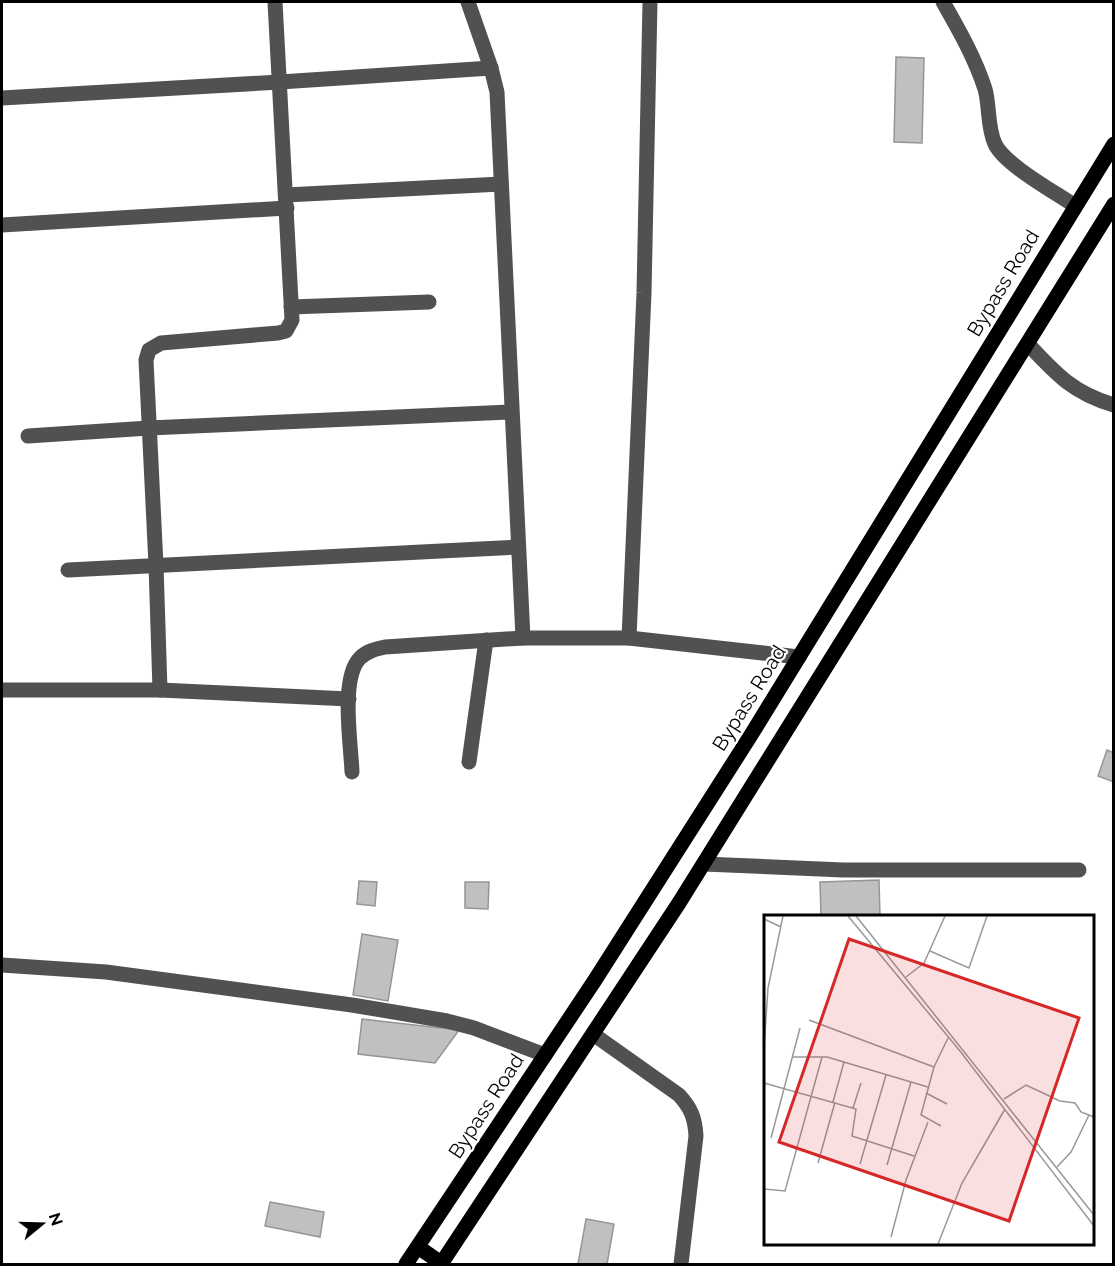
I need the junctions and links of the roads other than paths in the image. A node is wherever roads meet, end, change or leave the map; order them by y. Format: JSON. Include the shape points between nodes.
{"nodes":[{"id":1,"x":275,"y":2,"type":"edge"},
{"id":2,"x":468,"y":2,"type":"edge"},
{"id":3,"x":650,"y":2,"type":"edge"},
{"id":4,"x":943,"y":2,"type":"edge"},
{"id":5,"x":491,"y":68,"type":"junction"},
{"id":6,"x":280,"y":82,"type":"junction"},
{"id":7,"x":2,"y":98,"type":"edge"},
{"id":8,"x":1113,"y":144,"type":"edge"},
{"id":9,"x":501,"y":184,"type":"junction"},
{"id":10,"x":287,"y":202,"type":"junction"},
{"id":11,"x":1113,"y":204,"type":"edge"},
{"id":12,"x":1075,"y":206,"type":"junction"},
{"id":13,"x":2,"y":225,"type":"edge"},
{"id":14,"x":429,"y":302,"type":"dead end"},
{"id":15,"x":291,"y":307,"type":"junction"},
{"id":16,"x":1028,"y":344,"type":"junction"},
{"id":17,"x":1113,"y":405,"type":"edge"},
{"id":18,"x":511,"y":412,"type":"junction"},
{"id":19,"x":149,"y":428,"type":"junction"},
{"id":20,"x":28,"y":436,"type":"dead end"},
{"id":21,"x":518,"y":547,"type":"junction"},
{"id":22,"x":156,"y":565,"type":"junction"},
{"id":23,"x":68,"y":570,"type":"dead end"},
{"id":24,"x":523,"y":638,"type":"junction"},
{"id":25,"x":629,"y":638,"type":"junction"},
{"id":26,"x":486,"y":640,"type":"junction"},
{"id":27,"x":799,"y":657,"type":"junction"},
{"id":28,"x":2,"y":690,"type":"edge"},
{"id":29,"x":159,"y":690,"type":"junction"},
{"id":30,"x":349,"y":699,"type":"junction"},
{"id":31,"x":469,"y":762,"type":"dead end"},
{"id":32,"x":352,"y":772,"type":"dead end"},
{"id":33,"x":704,"y":864,"type":"junction"},
{"id":34,"x":1079,"y":870,"type":"dead end"},
{"id":35,"x":2,"y":965,"type":"edge"},
{"id":36,"x":593,"y":1034,"type":"junction"},
{"id":37,"x":545,"y":1055,"type":"junction"},
{"id":38,"x":418,"y":1247,"type":"junction"},
{"id":39,"x":406,"y":1264,"type":"edge"},
{"id":40,"x":441,"y":1264,"type":"edge"},
{"id":41,"x":681,"y":1264,"type":"edge"}],
"edges":[{"from":1,"to":6,"type":"street"},
{"from":2,"to":5,"type":"street"},
{"from":3,"to":25,"type":"street","via":[[644,293]]},
{"from":4,"to":12,"type":"street","via":[[976,62],[986,93],[994,143],[1014,164]]},
{"from":5,"to":6,"type":"street"},
{"from":5,"to":9,"type":"street","via":[[497,92]]},
{"from":6,"to":7,"type":"street"},
{"from":6,"to":10,"type":"street"},
{"from":8,"to":12,"type":"main road","name":"Bypass Road"},
{"from":9,"to":10,"type":"street"},
{"from":9,"to":18,"type":"street"},
{"from":10,"to":13,"type":"street"},
{"from":10,"to":15,"type":"street"},
{"from":11,"to":16,"type":"main road"},
{"from":12,"to":27,"type":"main road","name":"Bypass Road"},
{"from":14,"to":15,"type":"street"},
{"from":15,"to":19,"type":"street","via":[[292,320],[286,331],[161,343],[149,350]]},
{"from":16,"to":17,"type":"street","via":[[1077,391]]},
{"from":16,"to":33,"type":"main road"},
{"from":18,"to":19,"type":"street"},
{"from":18,"to":21,"type":"street"},
{"from":19,"to":20,"type":"street"},
{"from":19,"to":22,"type":"street"},
{"from":21,"to":22,"type":"street"},
{"from":21,"to":24,"type":"street"},
{"from":22,"to":23,"type":"street"},
{"from":22,"to":29,"type":"street"},
{"from":24,"to":25,"type":"street"},
{"from":24,"to":26,"type":"street"},
{"from":25,"to":27,"type":"street"},
{"from":26,"to":30,"type":"street","via":[[370,651],[355,664]]},
{"from":26,"to":31,"type":"street"},
{"from":27,"to":37,"type":"main road","name":"Bypass Road"},
{"from":28,"to":29,"type":"street"},
{"from":29,"to":30,"type":"street"},
{"from":30,"to":32,"type":"street"},
{"from":33,"to":34,"type":"street","via":[[843,870]]},
{"from":33,"to":36,"type":"main road"},
{"from":35,"to":37,"type":"street","via":[[106,972],[352,1005],[447,1021]]},
{"from":36,"to":40,"type":"main road"},
{"from":36,"to":41,"type":"street","via":[[679,1095],[695,1120]]},
{"from":37,"to":38,"type":"main road","name":"Bypass Road"},
{"from":38,"to":39,"type":"main road","name":"Bypass Road"},
{"from":38,"to":40,"type":"main road"}]}
